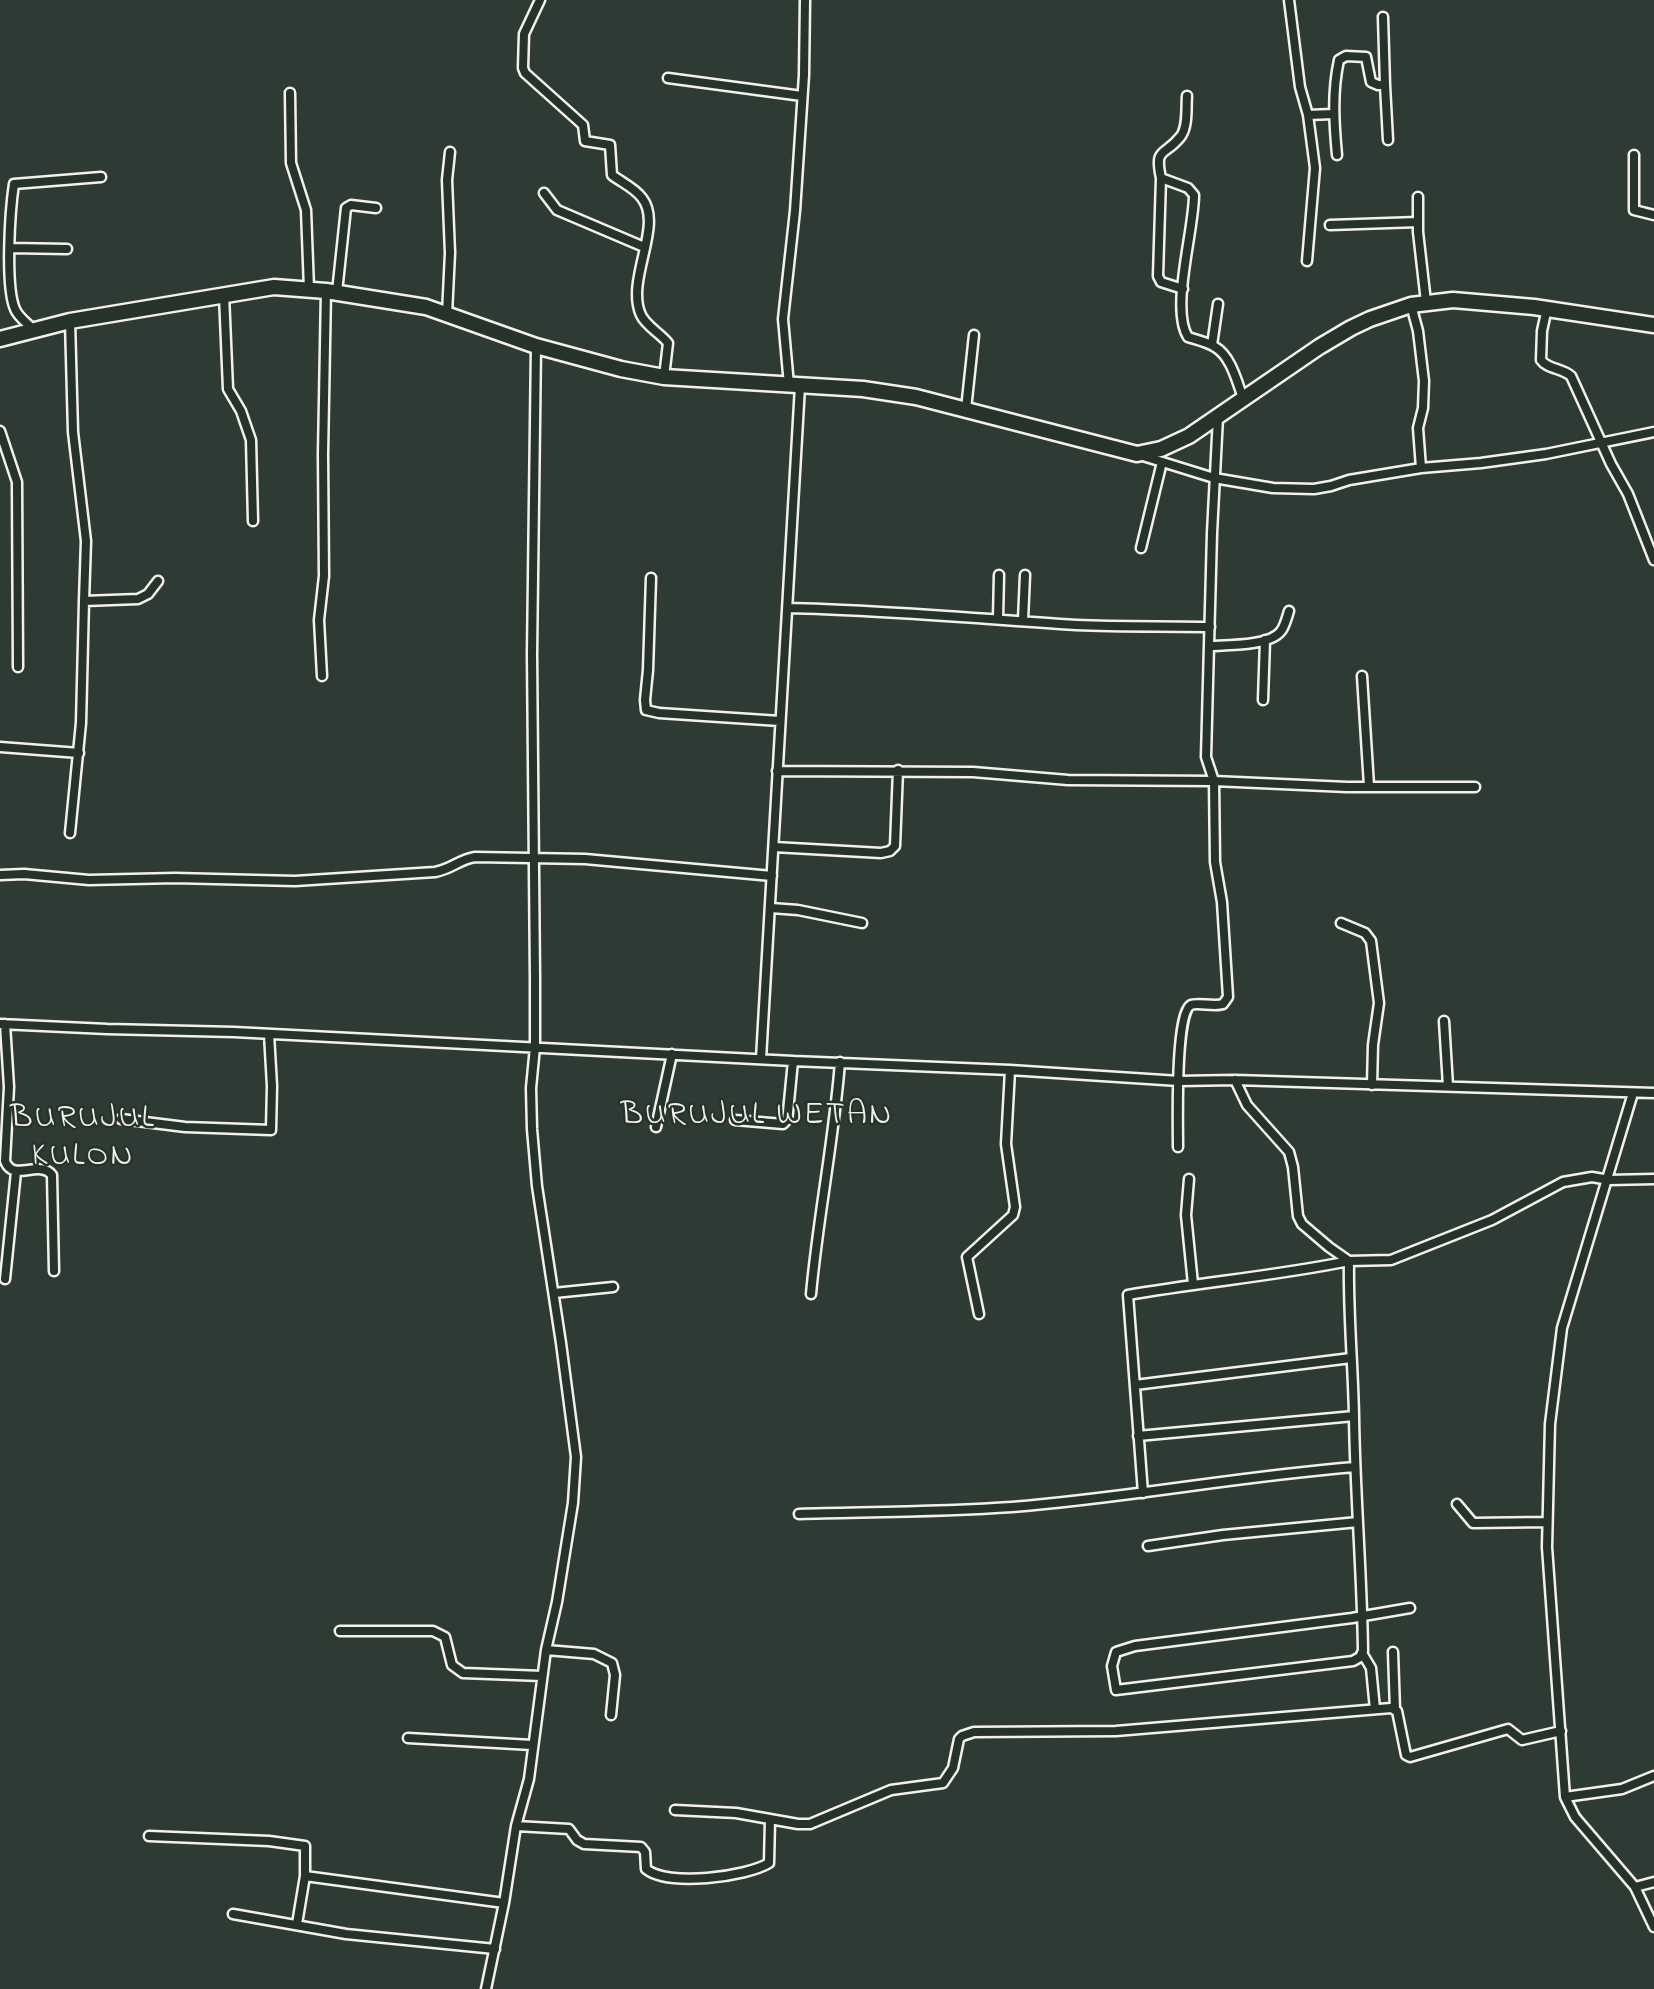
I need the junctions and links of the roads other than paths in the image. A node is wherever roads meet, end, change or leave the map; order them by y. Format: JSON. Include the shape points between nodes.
{"nodes":[{"id":1,"x":540,"y":0,"type":"edge"},
{"id":2,"x":805,"y":0,"type":"edge"},
{"id":3,"x":1289,"y":0,"type":"edge"},
{"id":4,"x":1383,"y":17,"type":"dead end"},
{"id":5,"x":668,"y":78,"type":"dead end"},
{"id":6,"x":1385,"y":85,"type":"junction"},
{"id":7,"x":290,"y":93,"type":"dead end"},
{"id":8,"x":802,"y":96,"type":"junction"},
{"id":9,"x":1187,"y":96,"type":"dead end"},
{"id":10,"x":1333,"y":114,"type":"junction"},
{"id":11,"x":1308,"y":115,"type":"junction"},
{"id":12,"x":1388,"y":139,"type":"dead end"},
{"id":13,"x":450,"y":152,"type":"dead end"},
{"id":14,"x":1337,"y":155,"type":"dead end"},
{"id":15,"x":1634,"y":155,"type":"dead end"},
{"id":16,"x":101,"y":177,"type":"dead end"},
{"id":17,"x":1161,"y":178,"type":"junction"},
{"id":18,"x":544,"y":193,"type":"dead end"},
{"id":19,"x":1418,"y":197,"type":"dead end"},
{"id":20,"x":376,"y":208,"type":"dead end"},
{"id":21,"x":1654,"y":215,"type":"edge"},
{"id":22,"x":1418,"y":222,"type":"junction"},
{"id":23,"x":1330,"y":225,"type":"dead end"},
{"id":24,"x":644,"y":247,"type":"junction"},
{"id":25,"x":10,"y":248,"type":"junction"},
{"id":26,"x":67,"y":249,"type":"dead end"},
{"id":27,"x":1307,"y":261,"type":"dead end"},
{"id":28,"x":309,"y":289,"type":"junction"},
{"id":29,"x":1183,"y":289,"type":"junction"},
{"id":30,"x":332,"y":291,"type":"junction"},
{"id":31,"x":224,"y":295,"type":"junction"},
{"id":32,"x":1426,"y":302,"type":"junction"},
{"id":33,"x":1217,"y":304,"type":"dead end"},
{"id":34,"x":1411,"y":305,"type":"junction"},
{"id":35,"x":1547,"y":308,"type":"junction"},
{"id":36,"x":447,"y":314,"type":"junction"},
{"id":37,"x":70,"y":321,"type":"junction"},
{"id":38,"x":1654,"y":325,"type":"edge"},
{"id":39,"x":33,"y":329,"type":"junction"},
{"id":40,"x":974,"y":335,"type":"dead end"},
{"id":41,"x":0,"y":339,"type":"edge"},
{"id":42,"x":1212,"y":345,"type":"junction"},
{"id":43,"x":536,"y":346,"type":"junction"},
{"id":44,"x":664,"y":377,"type":"junction"},
{"id":45,"x":795,"y":386,"type":"junction"},
{"id":46,"x":1243,"y":398,"type":"junction"},
{"id":47,"x":965,"y":409,"type":"junction"},
{"id":48,"x":1218,"y":417,"type":"junction"},
{"id":49,"x":0,"y":431,"type":"edge"},
{"id":50,"x":1654,"y":432,"type":"edge"},
{"id":51,"x":1601,"y":442,"type":"junction"},
{"id":52,"x":1137,"y":454,"type":"junction"},
{"id":53,"x":1162,"y":462,"type":"junction"},
{"id":54,"x":1421,"y":468,"type":"junction"},
{"id":55,"x":1214,"y":478,"type":"junction"},
{"id":56,"x":253,"y":521,"type":"dead end"},
{"id":57,"x":1141,"y":548,"type":"dead end"},
{"id":58,"x":1654,"y":560,"type":"edge"},
{"id":59,"x":999,"y":575,"type":"dead end"},
{"id":60,"x":1025,"y":575,"type":"dead end"},
{"id":61,"x":651,"y":578,"type":"dead end"},
{"id":62,"x":158,"y":581,"type":"dead end"},
{"id":63,"x":84,"y":601,"type":"junction"},
{"id":64,"x":788,"y":608,"type":"junction"},
{"id":65,"x":1289,"y":611,"type":"dead end"},
{"id":66,"x":998,"y":618,"type":"junction"},
{"id":67,"x":1023,"y":620,"type":"junction"},
{"id":68,"x":1210,"y":627,"type":"junction"},
{"id":69,"x":1265,"y":640,"type":"junction"},
{"id":70,"x":1210,"y":646,"type":"junction"},
{"id":71,"x":18,"y":667,"type":"dead end"},
{"id":72,"x":322,"y":676,"type":"dead end"},
{"id":73,"x":1362,"y":676,"type":"dead end"},
{"id":74,"x":1263,"y":700,"type":"dead end"},
{"id":75,"x":780,"y":721,"type":"junction"},
{"id":76,"x":0,"y":747,"type":"edge"},
{"id":77,"x":79,"y":753,"type":"junction"},
{"id":78,"x":898,"y":770,"type":"junction"},
{"id":79,"x":777,"y":771,"type":"junction"},
{"id":80,"x":1214,"y":781,"type":"junction"},
{"id":81,"x":1369,"y":786,"type":"junction"},
{"id":82,"x":1475,"y":787,"type":"dead end"},
{"id":83,"x":70,"y":833,"type":"dead end"},
{"id":84,"x":774,"y":847,"type":"junction"},
{"id":85,"x":534,"y":858,"type":"junction"},
{"id":86,"x":0,"y":875,"type":"edge"},
{"id":87,"x":772,"y":876,"type":"junction"},
{"id":88,"x":771,"y":908,"type":"junction"},
{"id":89,"x":862,"y":923,"type":"dead end"},
{"id":90,"x":1341,"y":923,"type":"dead end"},
{"id":91,"x":1444,"y":1021,"type":"dead end"},
{"id":92,"x":3,"y":1024,"type":"edge"},
{"id":93,"x":269,"y":1034,"type":"junction"},
{"id":94,"x":535,"y":1048,"type":"junction"},
{"id":95,"x":672,"y":1054,"type":"junction"},
{"id":96,"x":761,"y":1059,"type":"junction"},
{"id":97,"x":793,"y":1061,"type":"junction"},
{"id":98,"x":840,"y":1062,"type":"junction"},
{"id":99,"x":1010,"y":1070,"type":"junction"},
{"id":100,"x":1235,"y":1080,"type":"junction"},
{"id":101,"x":1179,"y":1081,"type":"junction"},
{"id":102,"x":1372,"y":1085,"type":"junction"},
{"id":103,"x":1448,"y":1086,"type":"junction"},
{"id":104,"x":1633,"y":1093,"type":"junction"},
{"id":105,"x":1654,"y":1093,"type":"edge"},
{"id":106,"x":121,"y":1119,"type":"dead end"},
{"id":107,"x":734,"y":1120,"type":"dead end"},
{"id":108,"x":656,"y":1127,"type":"dead end"},
{"id":109,"x":1178,"y":1147,"type":"dead end"},
{"id":110,"x":16,"y":1172,"type":"junction"},
{"id":111,"x":1609,"y":1177,"type":"junction"},
{"id":112,"x":1654,"y":1179,"type":"edge"},
{"id":113,"x":1189,"y":1180,"type":"dead end"},
{"id":114,"x":1349,"y":1261,"type":"junction"},
{"id":115,"x":54,"y":1271,"type":"dead end"},
{"id":116,"x":5,"y":1279,"type":"dead end"},
{"id":117,"x":1193,"y":1284,"type":"junction"},
{"id":118,"x":613,"y":1287,"type":"dead end"},
{"id":119,"x":554,"y":1293,"type":"junction"},
{"id":120,"x":811,"y":1294,"type":"dead end"},
{"id":121,"x":978,"y":1314,"type":"dead end"},
{"id":122,"x":1351,"y":1358,"type":"junction"},
{"id":123,"x":1135,"y":1385,"type":"junction"},
{"id":124,"x":1354,"y":1416,"type":"junction"},
{"id":125,"x":1138,"y":1436,"type":"junction"},
{"id":126,"x":1355,"y":1467,"type":"junction"},
{"id":127,"x":1143,"y":1493,"type":"junction"},
{"id":128,"x":1457,"y":1504,"type":"dead end"},
{"id":129,"x":799,"y":1514,"type":"dead end"},
{"id":130,"x":1358,"y":1522,"type":"junction"},
{"id":131,"x":1547,"y":1522,"type":"junction"},
{"id":132,"x":1148,"y":1546,"type":"dead end"},
{"id":133,"x":1410,"y":1608,"type":"dead end"},
{"id":134,"x":1362,"y":1616,"type":"junction"},
{"id":135,"x":340,"y":1630,"type":"dead end"},
{"id":136,"x":546,"y":1650,"type":"junction"},
{"id":137,"x":1393,"y":1652,"type":"dead end"},
{"id":138,"x":1362,"y":1653,"type":"junction"},
{"id":139,"x":541,"y":1676,"type":"junction"},
{"id":140,"x":1375,"y":1709,"type":"junction"},
{"id":141,"x":1395,"y":1710,"type":"junction"},
{"id":142,"x":611,"y":1715,"type":"dead end"},
{"id":143,"x":1561,"y":1731,"type":"junction"},
{"id":144,"x":408,"y":1738,"type":"dead end"},
{"id":145,"x":532,"y":1745,"type":"junction"},
{"id":146,"x":1654,"y":1776,"type":"edge"},
{"id":147,"x":1565,"y":1797,"type":"junction"},
{"id":148,"x":675,"y":1810,"type":"dead end"},
{"id":149,"x":770,"y":1819,"type":"junction"},
{"id":150,"x":516,"y":1826,"type":"junction"},
{"id":151,"x":149,"y":1836,"type":"dead end"},
{"id":152,"x":305,"y":1876,"type":"junction"},
{"id":153,"x":1654,"y":1882,"type":"edge"},
{"id":154,"x":1635,"y":1887,"type":"junction"},
{"id":155,"x":504,"y":1903,"type":"junction"},
{"id":156,"x":233,"y":1914,"type":"dead end"},
{"id":157,"x":297,"y":1924,"type":"junction"},
{"id":158,"x":1654,"y":1927,"type":"edge"},
{"id":159,"x":495,"y":1950,"type":"junction"},
{"id":160,"x":486,"y":1989,"type":"edge"},
{"id":161,"x":497,"y":1989,"type":"edge"}],
"edges":[{"from":1,"to":24,"type":"street","via":[[523,42],[524,71],[583,125],[585,141],[610,145],[611,175],[639,194],[649,212]]},
{"from":2,"to":8,"type":"street"},
{"from":3,"to":11,"type":"street"},
{"from":4,"to":6,"type":"street"},
{"from":5,"to":8,"type":"street"},
{"from":6,"to":10,"type":"street","via":[[1371,82],[1366,57],[1342,57],[1335,77]]},
{"from":6,"to":12,"type":"street"},
{"from":7,"to":28,"type":"street","via":[[291,163],[306,209]]},
{"from":8,"to":45,"type":"street","via":[[796,211],[783,319]]},
{"from":9,"to":17,"type":"street","via":[[1181,135],[1159,155]]},
{"from":10,"to":11,"type":"street"},
{"from":10,"to":14,"type":"street"},
{"from":11,"to":27,"type":"street","via":[[1315,168]]},
{"from":13,"to":36,"type":"street"},
{"from":15,"to":21,"type":"street","via":[[1633,208]]},
{"from":16,"to":25,"type":"street","via":[[14,184]]},
{"from":17,"to":29,"type":"street","via":[[1158,276],[1161,282]]},
{"from":17,"to":29,"type":"street","via":[[1194,195]]},
{"from":18,"to":24,"type":"street","via":[[557,210]]},
{"from":19,"to":22,"type":"street"},
{"from":20,"to":30,"type":"street","via":[[345,208]]},
{"from":22,"to":23,"type":"street"},
{"from":22,"to":32,"type":"street"},
{"from":24,"to":44,"type":"street","via":[[638,301],[641,315],[667,343]]},
{"from":25,"to":26,"type":"street"},
{"from":25,"to":39,"type":"street","via":[[15,309]]},
{"from":28,"to":30,"type":"highway"},
{"from":28,"to":31,"type":"highway","via":[[274,287]]},
{"from":29,"to":42,"type":"street","via":[[1183,330],[1188,337]]},
{"from":30,"to":36,"type":"highway"},
{"from":30,"to":72,"type":"street","via":[[323,454]]},
{"from":31,"to":37,"type":"highway"},
{"from":31,"to":56,"type":"street","via":[[228,389],[251,440]]},
{"from":32,"to":34,"type":"highway"},
{"from":32,"to":35,"type":"highway"},
{"from":33,"to":42,"type":"street"},
{"from":34,"to":46,"type":"highway","via":[[1351,328]]},
{"from":34,"to":54,"type":"street","via":[[1424,381],[1418,428]]},
{"from":35,"to":38,"type":"highway"},
{"from":35,"to":51,"type":"street","via":[[1541,360],[1571,376]]},
{"from":36,"to":43,"type":"highway"},
{"from":37,"to":39,"type":"highway"},
{"from":37,"to":63,"type":"street","via":[[73,432],[86,541]]},
{"from":39,"to":41,"type":"highway"},
{"from":40,"to":47,"type":"street"},
{"from":42,"to":46,"type":"street","via":[[1228,362]]},
{"from":43,"to":44,"type":"highway"},
{"from":43,"to":85,"type":"street"},
{"from":44,"to":45,"type":"highway"},
{"from":45,"to":47,"type":"highway","via":[[892,393]]},
{"from":45,"to":64,"type":"street"},
{"from":46,"to":48,"type":"highway"},
{"from":47,"to":52,"type":"highway"},
{"from":48,"to":52,"type":"highway","via":[[1176,444]]},
{"from":48,"to":55,"type":"street"},
{"from":49,"to":71,"type":"street","via":[[17,482]]},
{"from":50,"to":51,"type":"street"},
{"from":51,"to":54,"type":"street","via":[[1546,454]]},
{"from":51,"to":58,"type":"street"},
{"from":52,"to":53,"type":"street"},
{"from":53,"to":55,"type":"street"},
{"from":53,"to":57,"type":"street"},
{"from":54,"to":55,"type":"street","via":[[1314,489]]},
{"from":55,"to":68,"type":"street"},
{"from":59,"to":66,"type":"street"},
{"from":60,"to":67,"type":"street"},
{"from":61,"to":75,"type":"street","via":[[646,710]]},
{"from":62,"to":63,"type":"street","via":[[138,600]]},
{"from":63,"to":77,"type":"street"},
{"from":64,"to":66,"type":"street"},
{"from":64,"to":75,"type":"street"},
{"from":65,"to":69,"type":"street","via":[[1281,631]]},
{"from":66,"to":67,"type":"street"},
{"from":67,"to":68,"type":"street"},
{"from":68,"to":70,"type":"street"},
{"from":69,"to":70,"type":"street"},
{"from":69,"to":74,"type":"street"},
{"from":70,"to":80,"type":"street","via":[[1206,757]]},
{"from":73,"to":81,"type":"street"},
{"from":75,"to":79,"type":"street"},
{"from":76,"to":77,"type":"street"},
{"from":77,"to":83,"type":"street"},
{"from":78,"to":79,"type":"street"},
{"from":78,"to":80,"type":"street","via":[[1068,780]]},
{"from":78,"to":84,"type":"street","via":[[892,850]]},
{"from":79,"to":84,"type":"street"},
{"from":80,"to":81,"type":"street"},
{"from":80,"to":101,"type":"street","via":[[1215,862],[1228,997],[1223,1004],[1190,1005],[1185,1012]]},
{"from":81,"to":82,"type":"street"},
{"from":84,"to":87,"type":"street"},
{"from":85,"to":86,"type":"street","via":[[470,858],[435,872],[295,881]]},
{"from":85,"to":87,"type":"street"},
{"from":85,"to":94,"type":"street"},
{"from":87,"to":88,"type":"street"},
{"from":88,"to":89,"type":"street"},
{"from":88,"to":96,"type":"street"},
{"from":90,"to":102,"type":"street","via":[[1365,933],[1371,942],[1379,1003]]},
{"from":91,"to":103,"type":"street"},
{"from":92,"to":93,"type":"street"},
{"from":92,"to":110,"type":"street","via":[[9,1087],[5,1161]]},
{"from":93,"to":94,"type":"street"},
{"from":93,"to":106,"type":"street","via":[[271,1130]]},
{"from":94,"to":95,"type":"street"},
{"from":94,"to":119,"type":"street","via":[[531,1088],[537,1186]]},
{"from":95,"to":96,"type":"street"},
{"from":95,"to":108,"type":"street"},
{"from":96,"to":97,"type":"street"},
{"from":97,"to":98,"type":"street"},
{"from":97,"to":107,"type":"street","via":[[787,1120],[777,1126]]},
{"from":98,"to":99,"type":"street"},
{"from":98,"to":120,"type":"street"},
{"from":99,"to":101,"type":"street"},
{"from":99,"to":121,"type":"street","via":[[1006,1144],[1016,1207],[968,1257]]},
{"from":100,"to":101,"type":"street"},
{"from":100,"to":102,"type":"street"},
{"from":100,"to":114,"type":"street","via":[[1247,1105],[1289,1152],[1302,1224]]},
{"from":101,"to":109,"type":"street"},
{"from":102,"to":103,"type":"street"},
{"from":103,"to":104,"type":"street"},
{"from":104,"to":105,"type":"street"},
{"from":104,"to":111,"type":"street"},
{"from":110,"to":115,"type":"street","via":[[44,1169],[52,1175]]},
{"from":110,"to":116,"type":"street"},
{"from":111,"to":112,"type":"street"},
{"from":111,"to":114,"type":"street","via":[[1563,1182],[1492,1220],[1391,1260]]},
{"from":111,"to":131,"type":"street","via":[[1562,1328],[1550,1424]]},
{"from":113,"to":117,"type":"street","via":[[1186,1215]]},
{"from":114,"to":117,"type":"street"},
{"from":114,"to":122,"type":"street"},
{"from":117,"to":123,"type":"street","via":[[1128,1295]]},
{"from":118,"to":119,"type":"street"},
{"from":119,"to":136,"type":"street","via":[[576,1457],[573,1503]]},
{"from":122,"to":123,"type":"street"},
{"from":122,"to":124,"type":"street"},
{"from":123,"to":125,"type":"street"},
{"from":124,"to":125,"type":"street"},
{"from":124,"to":126,"type":"street"},
{"from":125,"to":127,"type":"street"},
{"from":126,"to":127,"type":"street"},
{"from":126,"to":130,"type":"street"},
{"from":127,"to":129,"type":"street","via":[[1010,1507]]},
{"from":128,"to":131,"type":"street","via":[[1473,1523]]},
{"from":130,"to":132,"type":"street"},
{"from":130,"to":134,"type":"street"},
{"from":131,"to":143,"type":"street"},
{"from":133,"to":134,"type":"street"},
{"from":134,"to":138,"type":"street"},
{"from":134,"to":138,"type":"street","via":[[1135,1646],[1115,1652],[1112,1665],[1116,1690],[1353,1661]]},
{"from":135,"to":139,"type":"street","via":[[440,1633],[452,1665],[463,1673]]},
{"from":136,"to":139,"type":"street"},
{"from":136,"to":142,"type":"street","via":[[594,1654],[611,1663],[615,1675]]},
{"from":137,"to":141,"type":"street"},
{"from":138,"to":140,"type":"street","via":[[1371,1668]]},
{"from":139,"to":145,"type":"street"},
{"from":140,"to":141,"type":"street"},
{"from":140,"to":149,"type":"street","via":[[1116,1731],[968,1733],[959,1739],[953,1768],[943,1783],[891,1790],[810,1824]]},
{"from":141,"to":143,"type":"street","via":[[1409,1757],[1508,1729],[1522,1740]]},
{"from":143,"to":147,"type":"street"},
{"from":144,"to":145,"type":"street"},
{"from":145,"to":150,"type":"street"},
{"from":146,"to":147,"type":"street","via":[[1622,1789]]},
{"from":147,"to":154,"type":"street","via":[[1575,1817]]},
{"from":148,"to":149,"type":"street"},
{"from":149,"to":150,"type":"street","via":[[769,1863],[706,1878],[649,1872],[641,1847],[584,1844],[569,1829]]},
{"from":150,"to":155,"type":"street"},
{"from":151,"to":152,"type":"street","via":[[305,1846]]},
{"from":152,"to":155,"type":"street"},
{"from":152,"to":157,"type":"street"},
{"from":153,"to":154,"type":"street"},
{"from":154,"to":158,"type":"street"},
{"from":155,"to":159,"type":"street"},
{"from":156,"to":157,"type":"street"},
{"from":157,"to":159,"type":"street","via":[[346,1934]]},
{"from":159,"to":160,"type":"street"},
{"from":160,"to":161,"type":"street"}]}
